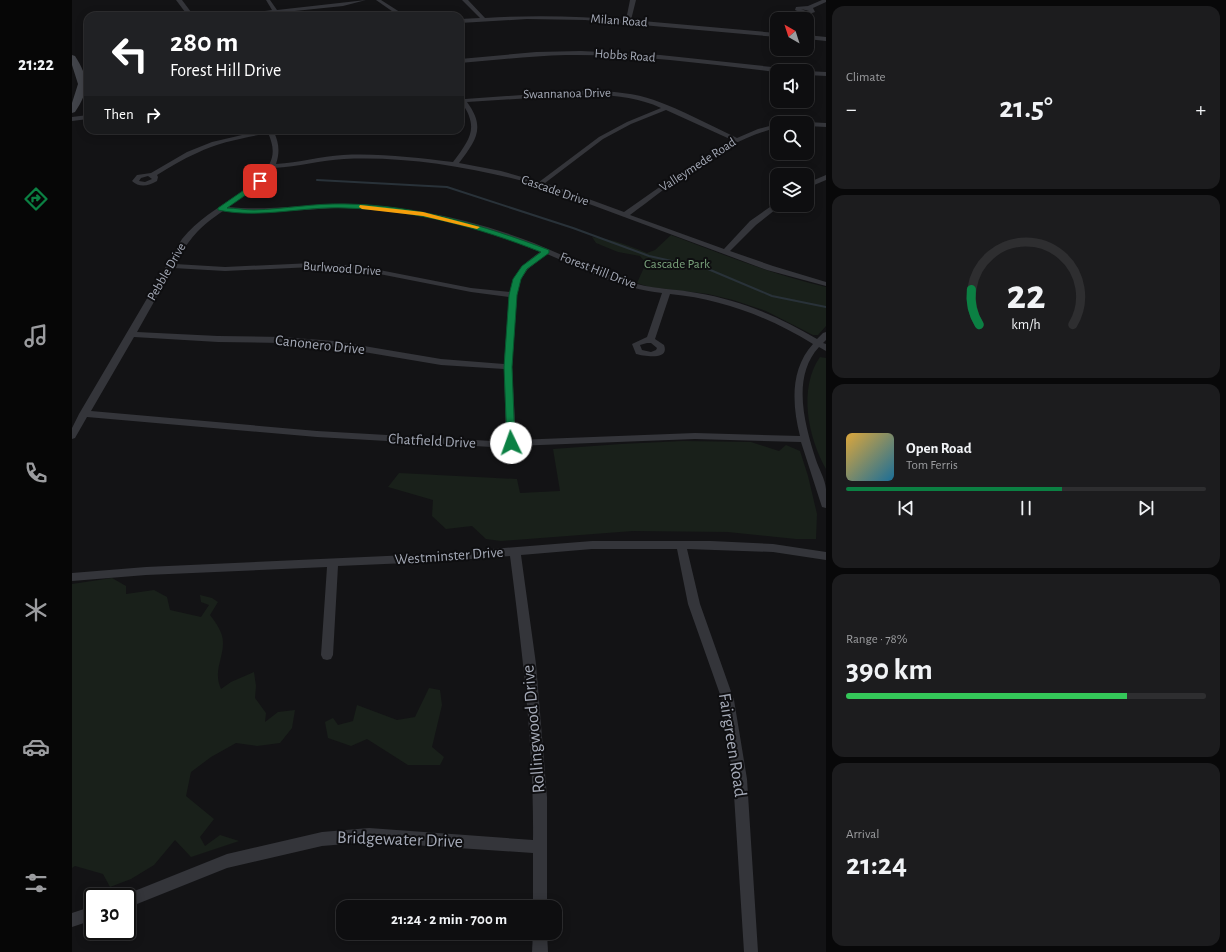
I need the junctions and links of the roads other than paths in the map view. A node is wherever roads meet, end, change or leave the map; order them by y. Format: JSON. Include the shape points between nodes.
{"nodes":[{"id":1,"x":179,"y":0,"type":"edge"},
{"id":2,"x":268,"y":0,"type":"edge"},
{"id":3,"x":363,"y":0,"type":"edge"},
{"id":4,"x":378,"y":0,"type":"edge"},
{"id":5,"x":465,"y":0,"type":"edge"},
{"id":6,"x":632,"y":0,"type":"edge"},
{"id":7,"x":825,"y":0,"type":"edge"},
{"id":8,"x":809,"y":8,"type":"dead end"},
{"id":9,"x":275,"y":10,"type":"junction"},
{"id":10,"x":188,"y":12,"type":"edge"},
{"id":11,"x":261,"y":12,"type":"edge"},
{"id":12,"x":397,"y":12,"type":"edge"},
{"id":13,"x":482,"y":20,"type":"junction"},
{"id":14,"x":628,"y":21,"type":"junction"},
{"id":15,"x":464,"y":22,"type":"edge"},
{"id":16,"x":770,"y":33,"type":"edge"},
{"id":17,"x":814,"y":38,"type":"edge"},
{"id":18,"x":826,"y":39,"type":"edge"},
{"id":19,"x":72,"y":58,"type":"edge"},
{"id":20,"x":464,"y":62,"type":"edge"},
{"id":21,"x":770,"y":69,"type":"edge"},
{"id":22,"x":814,"y":73,"type":"edge"},
{"id":23,"x":826,"y":74,"type":"edge"},
{"id":24,"x":464,"y":99,"type":"edge"},
{"id":25,"x":464,"y":103,"type":"edge"},
{"id":26,"x":668,"y":107,"type":"junction"},
{"id":27,"x":72,"y":110,"type":"edge"},
{"id":28,"x":84,"y":118,"type":"edge"},
{"id":29,"x":72,"y":119,"type":"edge"},
{"id":30,"x":814,"y":124,"type":"edge"},
{"id":31,"x":826,"y":125,"type":"edge"},
{"id":32,"x":770,"y":128,"type":"edge"},
{"id":33,"x":253,"y":134,"type":"edge"},
{"id":34,"x":273,"y":134,"type":"edge"},
{"id":35,"x":738,"y":140,"type":"junction"},
{"id":36,"x":455,"y":164,"type":"junction"},
{"id":37,"x":273,"y":166,"type":"junction"},
{"id":38,"x":152,"y":175,"type":"dead end"},
{"id":39,"x":826,"y":177,"type":"edge"},
{"id":40,"x":814,"y":183,"type":"edge"},
{"id":41,"x":540,"y":184,"type":"junction"},
{"id":42,"x":221,"y":209,"type":"junction"},
{"id":43,"x":770,"y":210,"type":"edge"},
{"id":44,"x":626,"y":215,"type":"junction"},
{"id":45,"x":546,"y":251,"type":"junction"},
{"id":46,"x":726,"y":251,"type":"junction"},
{"id":47,"x":170,"y":266,"type":"junction"},
{"id":48,"x":826,"y":284,"type":"edge"},
{"id":49,"x":668,"y":292,"type":"junction"},
{"id":50,"x":513,"y":295,"type":"junction"},
{"id":51,"x":132,"y":334,"type":"junction"},
{"id":52,"x":826,"y":335,"type":"edge"},
{"id":53,"x":650,"y":340,"type":"dead end"},
{"id":54,"x":822,"y":346,"type":"edge"},
{"id":55,"x":508,"y":367,"type":"junction"},
{"id":56,"x":84,"y":414,"type":"junction"},
{"id":57,"x":72,"y":436,"type":"edge"},
{"id":58,"x":805,"y":439,"type":"junction"},
{"id":59,"x":511,"y":443,"type":"junction"},
{"id":60,"x":826,"y":504,"type":"edge"},
{"id":61,"x":681,"y":545,"type":"junction"},
{"id":62,"x":515,"y":552,"type":"junction"},
{"id":63,"x":826,"y":556,"type":"edge"},
{"id":64,"x":333,"y":563,"type":"junction"},
{"id":65,"x":72,"y":577,"type":"edge"},
{"id":66,"x":327,"y":656,"type":"dead end"},
{"id":67,"x":540,"y":847,"type":"junction"},
{"id":68,"x":136,"y":897,"type":"edge"},
{"id":69,"x":540,"y":900,"type":"edge"},
{"id":70,"x":84,"y":916,"type":"edge"},
{"id":71,"x":72,"y":920,"type":"edge"},
{"id":72,"x":540,"y":940,"type":"edge"},
{"id":73,"x":540,"y":952,"type":"edge"},
{"id":74,"x":751,"y":952,"type":"edge"}],
"edges":[{"from":1,"to":10,"type":"street"},
{"from":2,"to":9,"type":"street"},
{"from":3,"to":9,"type":"street"},
{"from":4,"to":12,"type":"street"},
{"from":5,"to":13,"type":"street","via":[[473,6]]},
{"from":6,"to":14,"type":"street"},
{"from":7,"to":8,"type":"street"},
{"from":9,"to":11,"type":"street"},
{"from":13,"to":14,"type":"street","name":"Milan Road","via":[[559,17]]},
{"from":13,"to":15,"type":"street","name":"Milan Road"},
{"from":14,"to":16,"type":"street","name":"Milan Road"},
{"from":17,"to":18,"type":"street"},
{"from":19,"to":27,"type":"main road","via":[[83,81]]},
{"from":20,"to":21,"type":"street","name":"Hobbs Road","via":[[580,53]]},
{"from":22,"to":23,"type":"street"},
{"from":24,"to":26,"type":"street","name":"Swannanoa Drive","via":[[594,92],[634,96]]},
{"from":25,"to":36,"type":"street","via":[[473,116],[475,128],[466,149]]},
{"from":26,"to":35,"type":"street","name":"Swannanoa Drive"},
{"from":26,"to":41,"type":"street","via":[[601,138]]},
{"from":28,"to":29,"type":"street"},
{"from":30,"to":31,"type":"street"},
{"from":32,"to":35,"type":"street","name":"Valleymede Road"},
{"from":33,"to":38,"type":"street","via":[[206,146]]},
{"from":34,"to":37,"type":"street","via":[[277,151]]},
{"from":35,"to":44,"type":"street","name":"Valleymede Road","via":[[681,173]]},
{"from":36,"to":37,"type":"street","name":"Cascade Drive","via":[[358,156]]},
{"from":36,"to":41,"type":"street","name":"Cascade Drive"},
{"from":37,"to":42,"type":"street","name":"Pebble Drive","via":[[260,181]]},
{"from":39,"to":40,"type":"street"},
{"from":41,"to":44,"type":"street","name":"Cascade Drive"},
{"from":42,"to":45,"type":"street","name":"Forest Hill Drive","via":[[253,212],[346,206],[423,214],[498,233]]},
{"from":42,"to":47,"type":"street","name":"Pebble Drive","via":[[186,238]]},
{"from":43,"to":46,"type":"street"},
{"from":44,"to":46,"type":"street","name":"Cascade Drive"},
{"from":45,"to":49,"type":"street","name":"Forest Hill Drive","via":[[633,285]]},
{"from":45,"to":50,"type":"street","via":[[524,267],[517,279]]},
{"from":46,"to":48,"type":"street","name":"Cascade Drive","via":[[770,268]]},
{"from":47,"to":50,"type":"street","name":"Burlwood Drive","via":[[225,269],[313,265],[359,268],[471,290]]},
{"from":47,"to":51,"type":"street","name":"Pebble Drive"},
{"from":49,"to":53,"type":"street"},
{"from":49,"to":54,"type":"street","name":"Forest Hill Drive","via":[[706,296],[737,305],[781,323]]},
{"from":50,"to":55,"type":"street"},
{"from":51,"to":55,"type":"street","name":"Canonero Drive","via":[[334,344],[441,362]]},
{"from":51,"to":56,"type":"street","name":"Pebble Drive"},
{"from":52,"to":54,"type":"street"},
{"from":54,"to":58,"type":"street","via":[[808,355],[800,372],[798,401]]},
{"from":55,"to":59,"type":"street"},
{"from":56,"to":57,"type":"street","name":"Pebble Drive"},
{"from":56,"to":59,"type":"street","name":"Chatfield Drive","via":[[317,434]]},
{"from":58,"to":59,"type":"street","name":"Chatfield Drive","via":[[695,436]]},
{"from":58,"to":60,"type":"street"},
{"from":61,"to":62,"type":"street","name":"Westminster Drive","via":[[592,545]]},
{"from":61,"to":63,"type":"street","name":"Westminster Drive","via":[[773,548]]},
{"from":61,"to":74,"type":"street","name":"Fairgreen Road","via":[[694,604],[728,700],[740,779]]},
{"from":62,"to":64,"type":"street","name":"Westminster Drive"},
{"from":62,"to":67,"type":"street","name":"Rollingwood Drive","via":[[530,664],[540,797]]},
{"from":64,"to":65,"type":"street","name":"Westminster Drive","via":[[146,571]]},
{"from":64,"to":66,"type":"street"},
{"from":67,"to":68,"type":"street","name":"Bridgewater Drive","via":[[369,836],[322,838],[227,861]]},
{"from":67,"to":69,"type":"street","name":"Rollingwood Drive"},
{"from":70,"to":71,"type":"street"},
{"from":72,"to":73,"type":"street"}]}
